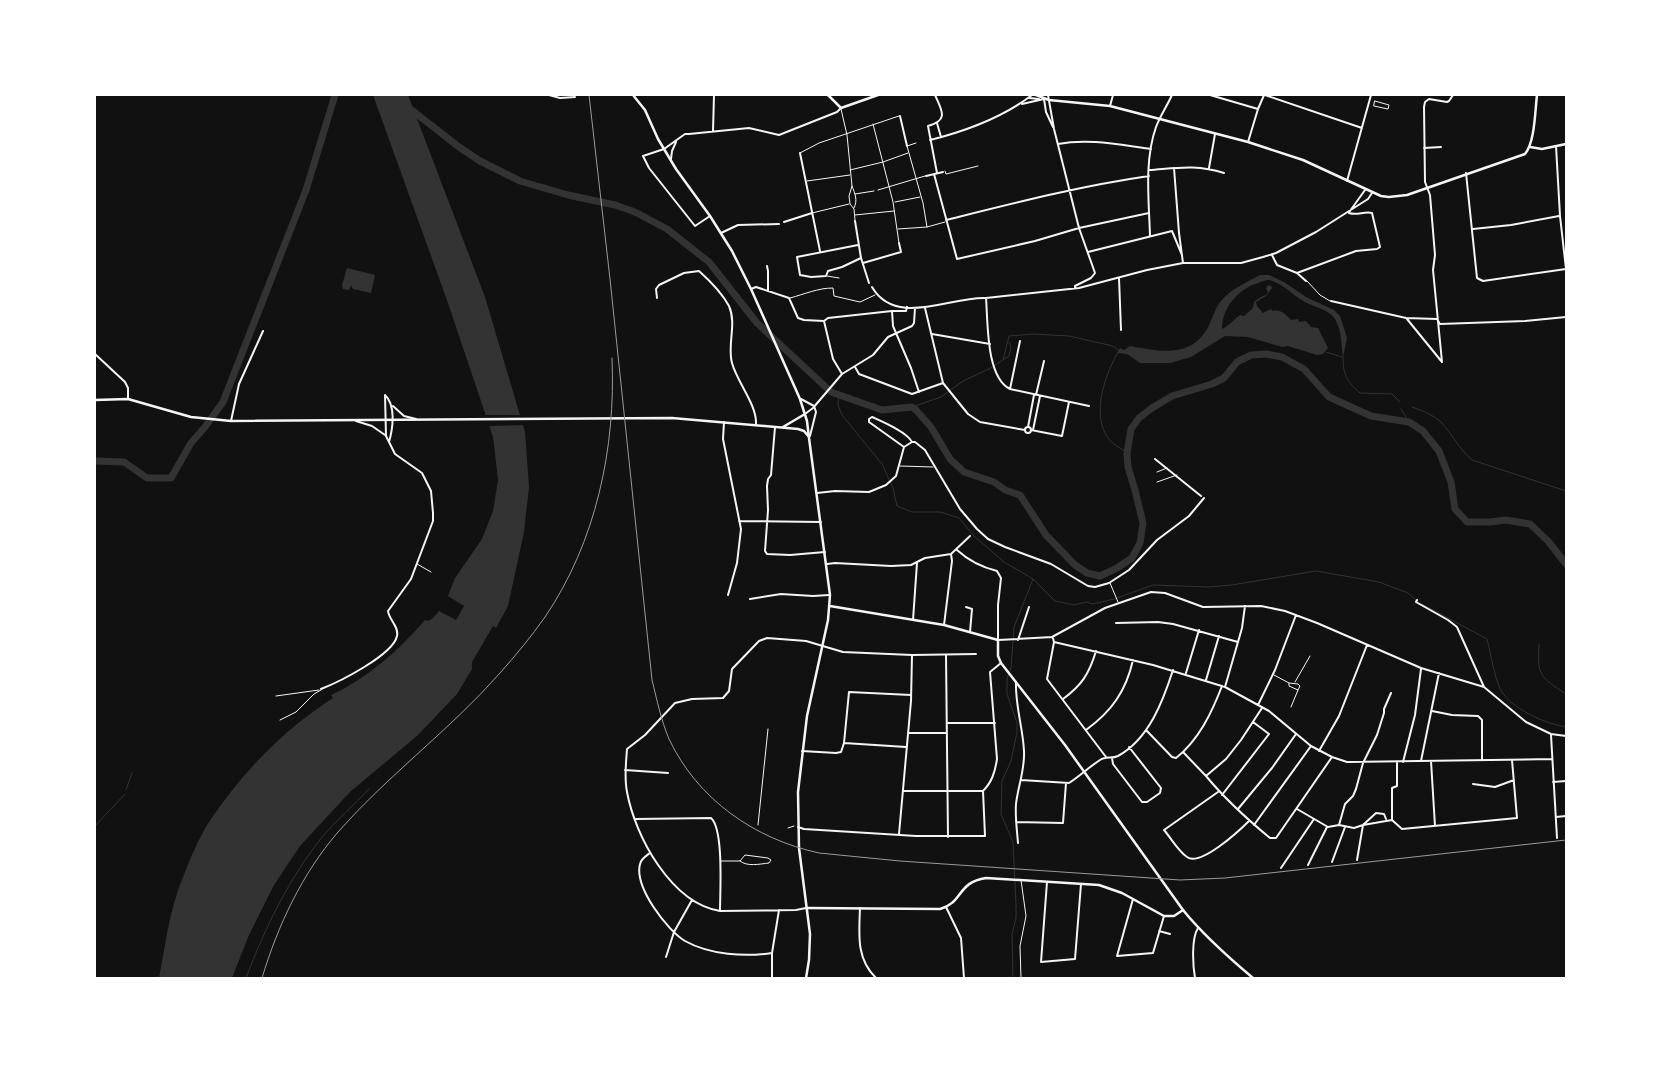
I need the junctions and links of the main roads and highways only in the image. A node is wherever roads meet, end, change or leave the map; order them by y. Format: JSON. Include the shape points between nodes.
{"nodes":[{"id":1,"x":633,"y":95,"type":"edge"},
{"id":2,"x":828,"y":95,"type":"edge"},
{"id":3,"x":878,"y":95,"type":"edge"},
{"id":4,"x":1537,"y":95,"type":"edge"},
{"id":5,"x":1033,"y":97,"type":"edge"},
{"id":6,"x":1566,"y":144,"type":"edge"},
{"id":7,"x":1530,"y":147,"type":"junction"},
{"id":8,"x":95,"y":400,"type":"edge"},
{"id":9,"x":805,"y":414,"type":"junction"},
{"id":10,"x":782,"y":428,"type":"junction"},
{"id":11,"x":809,"y":438,"type":"junction"},
{"id":12,"x":830,"y":606,"type":"junction"},
{"id":13,"x":806,"y":908,"type":"junction"},
{"id":14,"x":1183,"y":910,"type":"junction"},
{"id":15,"x":806,"y":978,"type":"edge"},
{"id":16,"x":1253,"y":978,"type":"edge"}],
"edges":[{"from":1,"to":9,"type":"main road","via":[[645,110],[671,161],[720,232],[751,289]]},
{"from":2,"to":3,"type":"main road","via":[[841,108]]},
{"from":4,"to":7,"type":"main road"},
{"from":5,"to":7,"type":"main road","via":[[1110,106],[1248,142],[1303,160],[1381,196],[1397,197],[1428,188],[1525,154]]},
{"from":6,"to":7,"type":"main road","via":[[1542,149]]},
{"from":8,"to":10,"type":"main road","via":[[128,399],[191,417],[231,421],[672,418]]},
{"from":9,"to":10,"type":"main road"},
{"from":9,"to":11,"type":"main road"},
{"from":10,"to":11,"type":"main road","via":[[801,429]]},
{"from":11,"to":12,"type":"main road"},
{"from":12,"to":13,"type":"main road","via":[[811,692],[798,792],[798,848]]},
{"from":12,"to":14,"type":"main road","via":[[944,625],[998,640],[1001,663]]},
{"from":13,"to":14,"type":"main road","via":[[946,907],[966,885],[986,878],[1107,887],[1164,916],[1174,916]]},
{"from":13,"to":15,"type":"main road","via":[[810,949]]},
{"from":14,"to":16,"type":"main road","via":[[1222,952]]}]}
